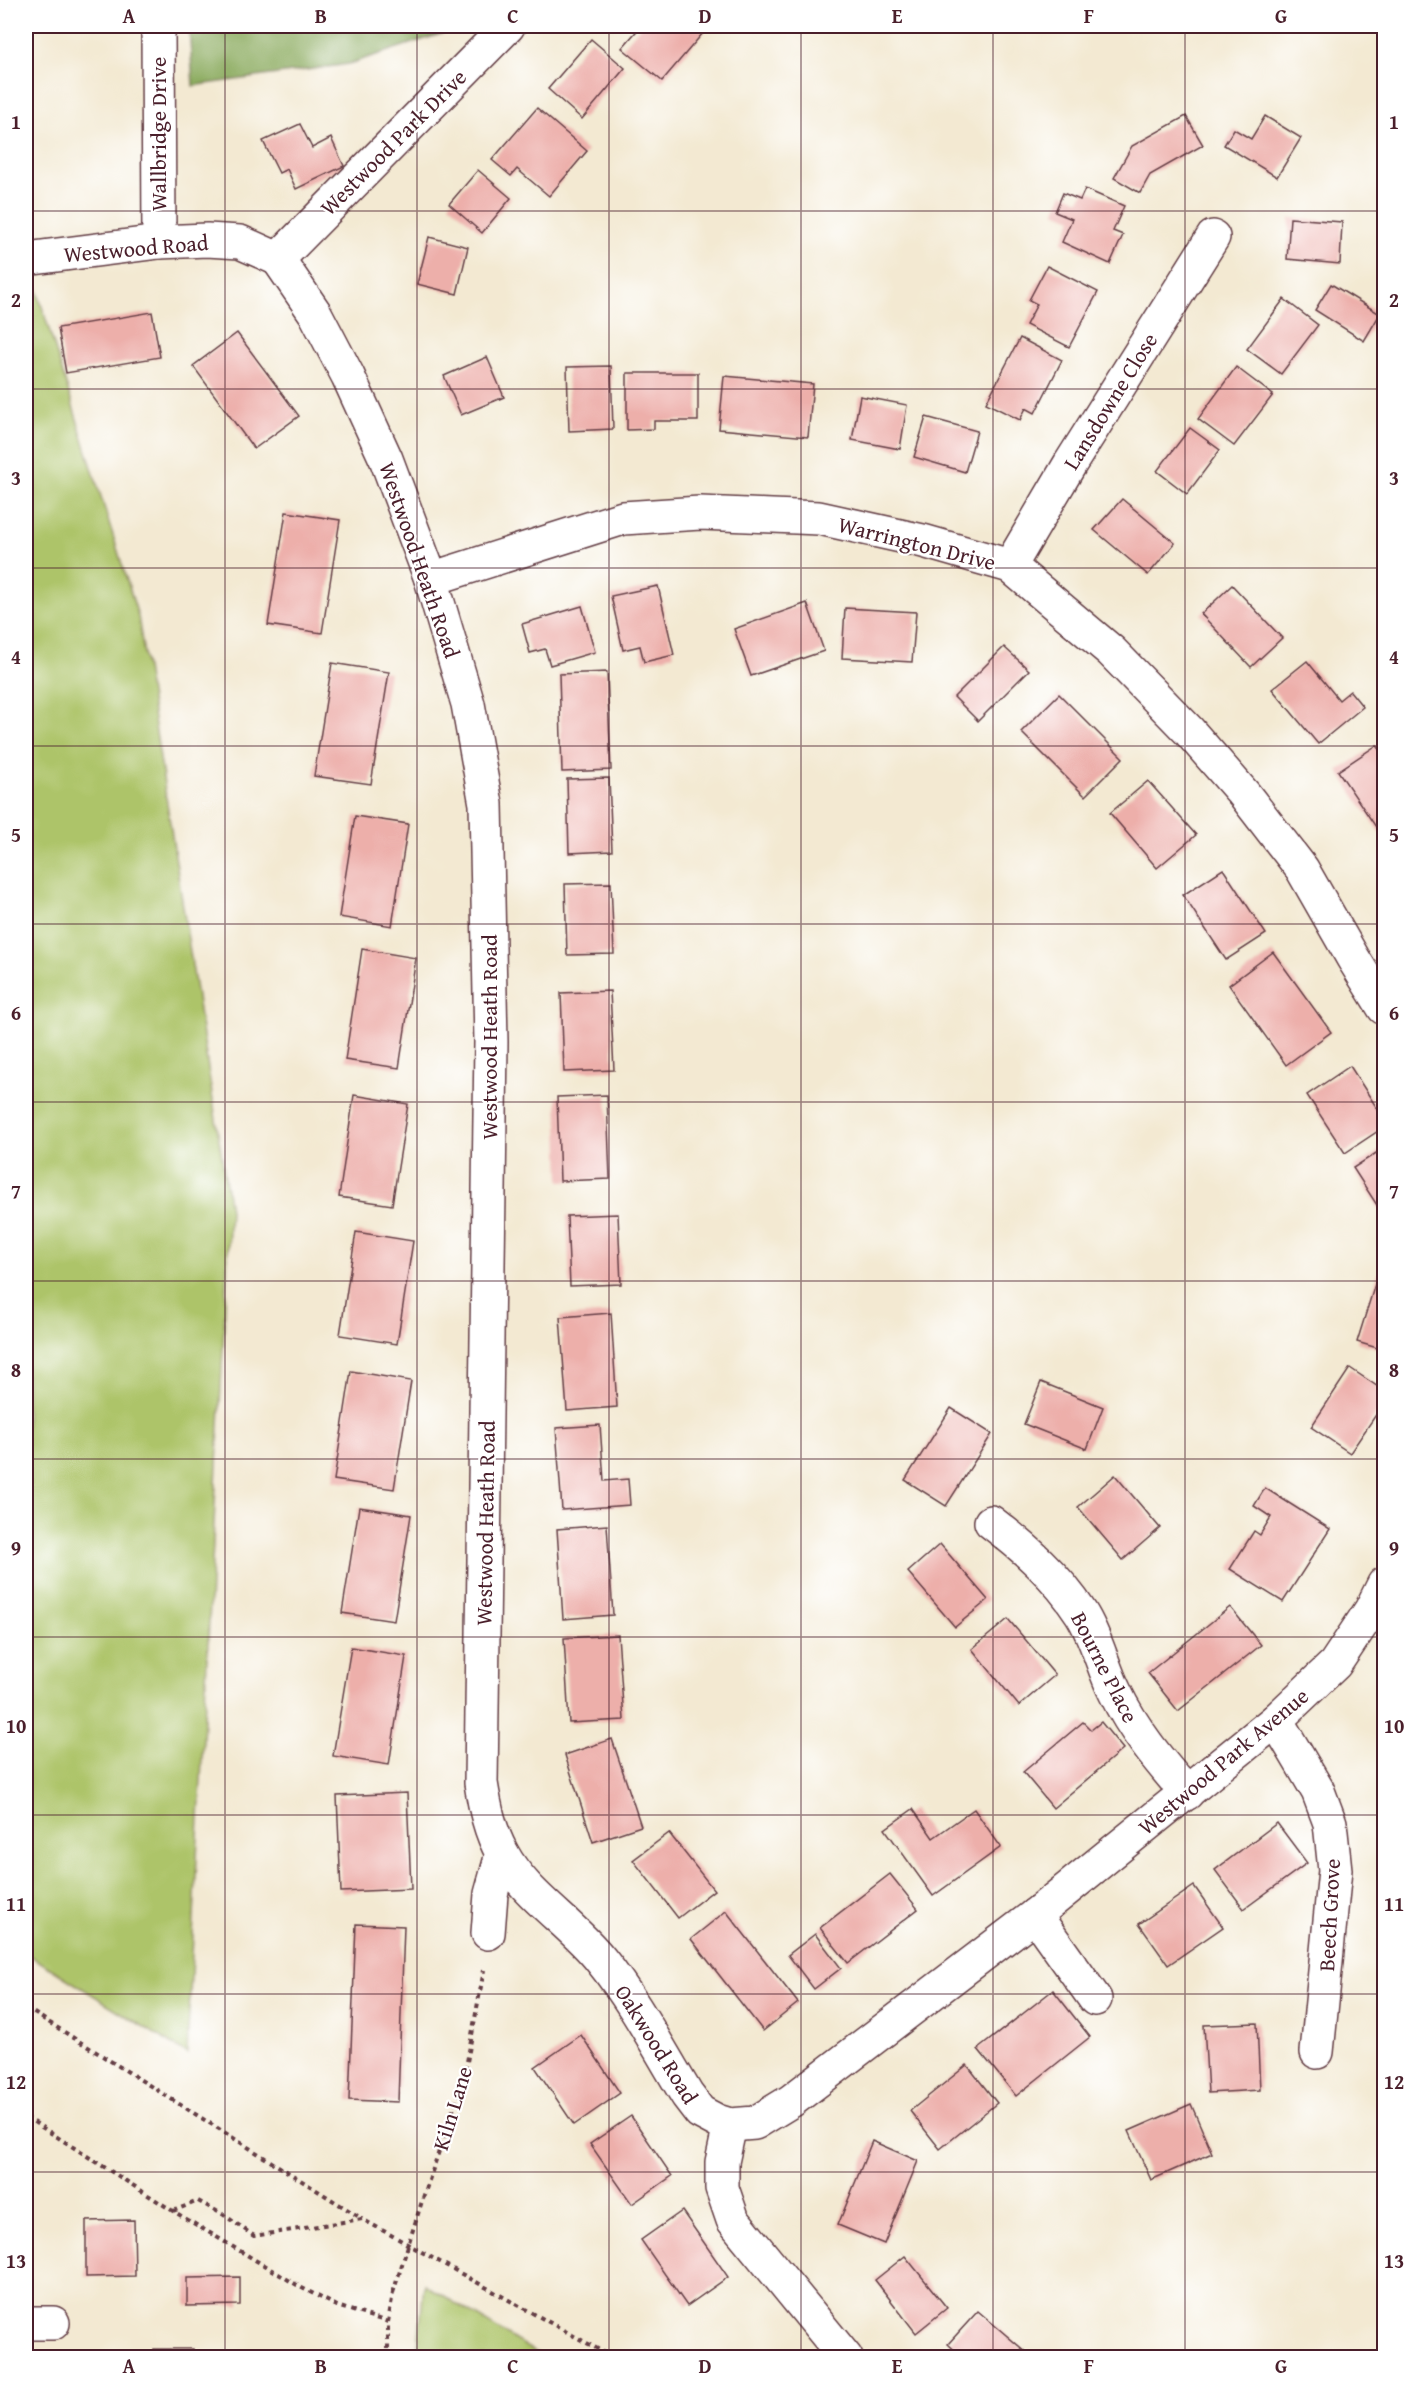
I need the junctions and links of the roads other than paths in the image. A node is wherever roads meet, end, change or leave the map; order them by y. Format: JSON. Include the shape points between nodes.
{"nodes":[{"id":1,"x":158,"y":26,"type":"edge"},
{"id":2,"x":508,"y":26,"type":"edge"},
{"id":3,"x":1213,"y":237,"type":"dead end"},
{"id":4,"x":159,"y":242,"type":"junction"},
{"id":5,"x":26,"y":259,"type":"edge"},
{"id":6,"x":278,"y":259,"type":"junction"},
{"id":7,"x":1010,"y":566,"type":"junction"},
{"id":8,"x":431,"y":579,"type":"junction"},
{"id":9,"x":1384,"y":1008,"type":"edge"},
{"id":10,"x":991,"y":1522,"type":"dead end"},
{"id":11,"x":1384,"y":1584,"type":"edge"},
{"id":12,"x":1276,"y":1720,"type":"junction"},
{"id":13,"x":1187,"y":1793,"type":"junction"},
{"id":14,"x":502,"y":1854,"type":"junction"},
{"id":15,"x":1035,"y":1915,"type":"junction"},
{"id":16,"x":488,"y":1933,"type":"road end"},
{"id":17,"x":1095,"y":2000,"type":"dead end"},
{"id":18,"x":1317,"y":2052,"type":"dead end"},
{"id":19,"x":730,"y":2125,"type":"junction"},
{"id":20,"x":846,"y":2358,"type":"edge"}],
"edges":[{"from":1,"to":4,"type":"street","name":"Wallbridge Drive"},
{"from":2,"to":6,"type":"street","name":"Westwood Park Drive"},
{"from":3,"to":7,"type":"street","name":"Lansdowne Close"},
{"from":4,"to":5,"type":"street","name":"Westwood Road"},
{"from":4,"to":6,"type":"street","name":"Westwood Road","via":[[240,242]]},
{"from":6,"to":8,"type":"street","name":"Westwood Heath Road","via":[[315,313],[348,376],[386,459]]},
{"from":7,"to":8,"type":"street","name":"Warrington Drive","via":[[923,540],[819,518],[700,513],[623,518]]},
{"from":7,"to":9,"type":"street","name":"Warrington Drive","via":[[1111,651],[1244,794],[1302,869]]},
{"from":8,"to":14,"type":"street","name":"Westwood Heath Road","via":[[468,704],[486,804],[491,1042],[481,1783],[490,1826]]},
{"from":10,"to":13,"type":"street","name":"Bourne Place","via":[[1032,1555],[1081,1612],[1098,1643],[1114,1691],[1134,1726]]},
{"from":11,"to":12,"type":"street","name":"Westwood Park Avenue","via":[[1335,1664]]},
{"from":12,"to":13,"type":"street","name":"Westwood Park Avenue"},
{"from":12,"to":18,"type":"street","name":"Beech Grove","via":[[1318,1791],[1330,1823],[1334,1881]]},
{"from":13,"to":15,"type":"street","name":"Westwood Park Avenue"},
{"from":14,"to":16,"type":"street","via":[[491,1894]]},
{"from":14,"to":19,"type":"street","name":"Oakwood Road","via":[[521,1881],[575,1932],[617,1981],[700,2112]]},
{"from":15,"to":17,"type":"street"},
{"from":15,"to":19,"type":"street","name":"Westwood Park Avenue","via":[[790,2101],[755,2123]]},
{"from":19,"to":20,"type":"street","via":[[722,2162],[722,2188],[734,2220]]}]}
